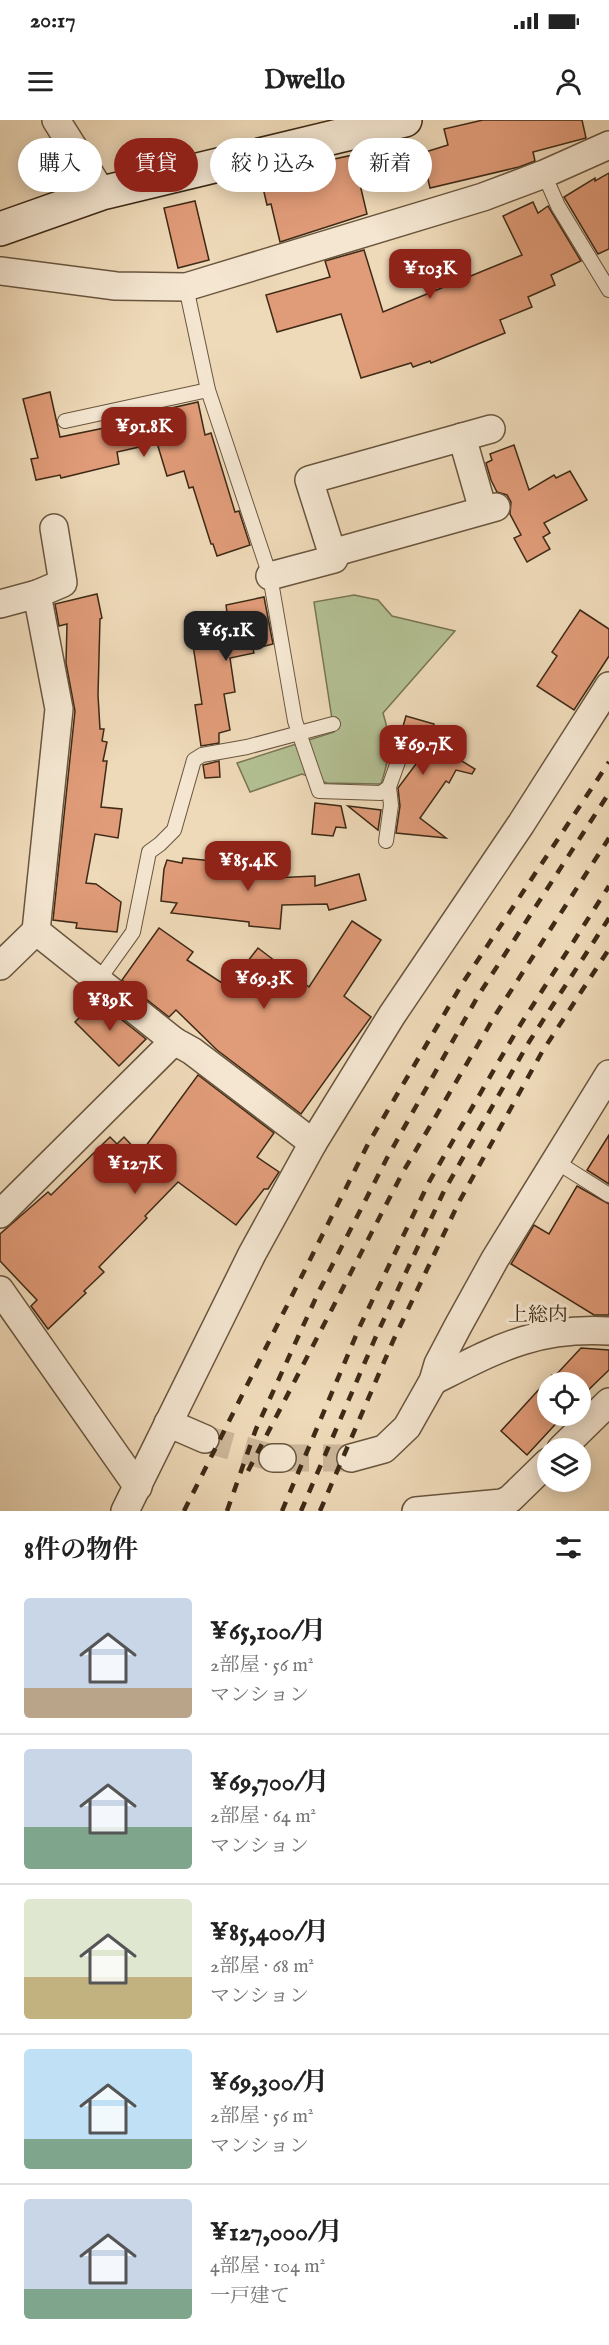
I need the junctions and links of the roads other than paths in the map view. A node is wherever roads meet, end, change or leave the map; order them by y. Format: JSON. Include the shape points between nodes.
{"nodes":[{"id":1,"x":56,"y":120,"type":"edge"},
{"id":2,"x":405,"y":120,"type":"edge"},
{"id":3,"x":609,"y":145,"type":"edge"},
{"id":4,"x":544,"y":174,"type":"junction"},
{"id":5,"x":102,"y":193,"type":"junction"},
{"id":6,"x":0,"y":229,"type":"edge"},
{"id":7,"x":0,"y":271,"type":"edge"},
{"id":8,"x":186,"y":287,"type":"junction"},
{"id":9,"x":609,"y":291,"type":"edge"},
{"id":10,"x":208,"y":390,"type":"junction"},
{"id":11,"x":65,"y":421,"type":"dead end"},
{"id":12,"x":491,"y":429,"type":"dead end"},
{"id":13,"x":462,"y":437,"type":"junction"},
{"id":14,"x":54,"y":528,"type":"dead end"},
{"id":15,"x":332,"y":553,"type":"junction"},
{"id":16,"x":270,"y":576,"type":"junction"},
{"id":17,"x":37,"y":594,"type":"junction"},
{"id":18,"x":0,"y":604,"type":"edge"},
{"id":19,"x":609,"y":686,"type":"edge"},
{"id":20,"x":333,"y":724,"type":"dead end"},
{"id":21,"x":299,"y":732,"type":"junction"},
{"id":22,"x":399,"y":759,"type":"dead end"},
{"id":23,"x":389,"y":786,"type":"junction"},
{"id":24,"x":386,"y":841,"type":"dead end"},
{"id":25,"x":36,"y":931,"type":"junction"},
{"id":26,"x":0,"y":966,"type":"edge"},
{"id":27,"x":98,"y":981,"type":"junction"},
{"id":28,"x":174,"y":1041,"type":"junction"},
{"id":29,"x":607,"y":1082,"type":"edge"},
{"id":30,"x":313,"y":1143,"type":"junction"},
{"id":31,"x":555,"y":1161,"type":"junction"},
{"id":32,"x":609,"y":1195,"type":"edge"},
{"id":33,"x":0,"y":1214,"type":"edge"},
{"id":34,"x":0,"y":1290,"type":"edge"},
{"id":35,"x":609,"y":1331,"type":"edge"},
{"id":36,"x":433,"y":1381,"type":"junction"},
{"id":37,"x":609,"y":1402,"type":"edge"},
{"id":38,"x":168,"y":1424,"type":"junction"},
{"id":39,"x":572,"y":1438,"type":"edge"},
{"id":40,"x":205,"y":1439,"type":"tunnel mouth"},
{"id":41,"x":351,"y":1458,"type":"tunnel mouth"},
{"id":42,"x":537,"y":1474,"type":"edge"},
{"id":43,"x":138,"y":1487,"type":"junction"},
{"id":44,"x":507,"y":1505,"type":"edge"},
{"id":45,"x":125,"y":1511,"type":"edge"},
{"id":46,"x":416,"y":1511,"type":"edge"}],
"edges":[{"from":1,"to":5,"type":"street"},
{"from":2,"to":5,"type":"main road"},
{"from":3,"to":4,"type":"street"},
{"from":4,"to":8,"type":"street","via":[[483,197]]},
{"from":4,"to":9,"type":"lane","via":[[558,206]]},
{"from":5,"to":6,"type":"main road"},
{"from":7,"to":8,"type":"street","via":[[116,286]]},
{"from":8,"to":10,"type":"lane"},
{"from":10,"to":11,"type":"lane"},
{"from":10,"to":16,"type":"lane"},
{"from":12,"to":13,"type":"street"},
{"from":13,"to":15,"type":"street","via":[[309,480]]},
{"from":13,"to":15,"type":"street","via":[[489,508]]},
{"from":14,"to":17,"type":"street","via":[[63,583]]},
{"from":15,"to":16,"type":"street","via":[[334,559]]},
{"from":16,"to":21,"type":"lane"},
{"from":17,"to":18,"type":"street"},
{"from":17,"to":25,"type":"street","via":[[59,709]]},
{"from":19,"to":30,"type":"street","via":[[392,1015]]},
{"from":20,"to":21,"type":"lane"},
{"from":21,"to":23,"type":"lane","via":[[319,791],[381,793]]},
{"from":21,"to":27,"type":"lane","via":[[247,747],[202,754],[194,760],[174,830],[148,852],[134,932]]},
{"from":22,"to":23,"type":"lane"},
{"from":23,"to":24,"type":"lane","via":[[391,805]]},
{"from":25,"to":26,"type":"street"},
{"from":25,"to":27,"type":"street"},
{"from":27,"to":28,"type":"street"},
{"from":28,"to":30,"type":"street"},
{"from":28,"to":33,"type":"street"},
{"from":29,"to":31,"type":"street"},
{"from":30,"to":38,"type":"street","via":[[252,1254]]},
{"from":31,"to":32,"type":"lane"},
{"from":31,"to":36,"type":"street","via":[[469,1307]]},
{"from":34,"to":43,"type":"street"},
{"from":35,"to":36,"type":"street","via":[[571,1330],[520,1340]]},
{"from":36,"to":41,"type":"street","via":[[408,1427],[384,1449]]},
{"from":37,"to":39,"type":"street"},
{"from":38,"to":40,"type":"street"},
{"from":38,"to":43,"type":"street"},
{"from":42,"to":44,"type":"street"},
{"from":43,"to":45,"type":"street"},
{"from":44,"to":46,"type":"street"}]}
